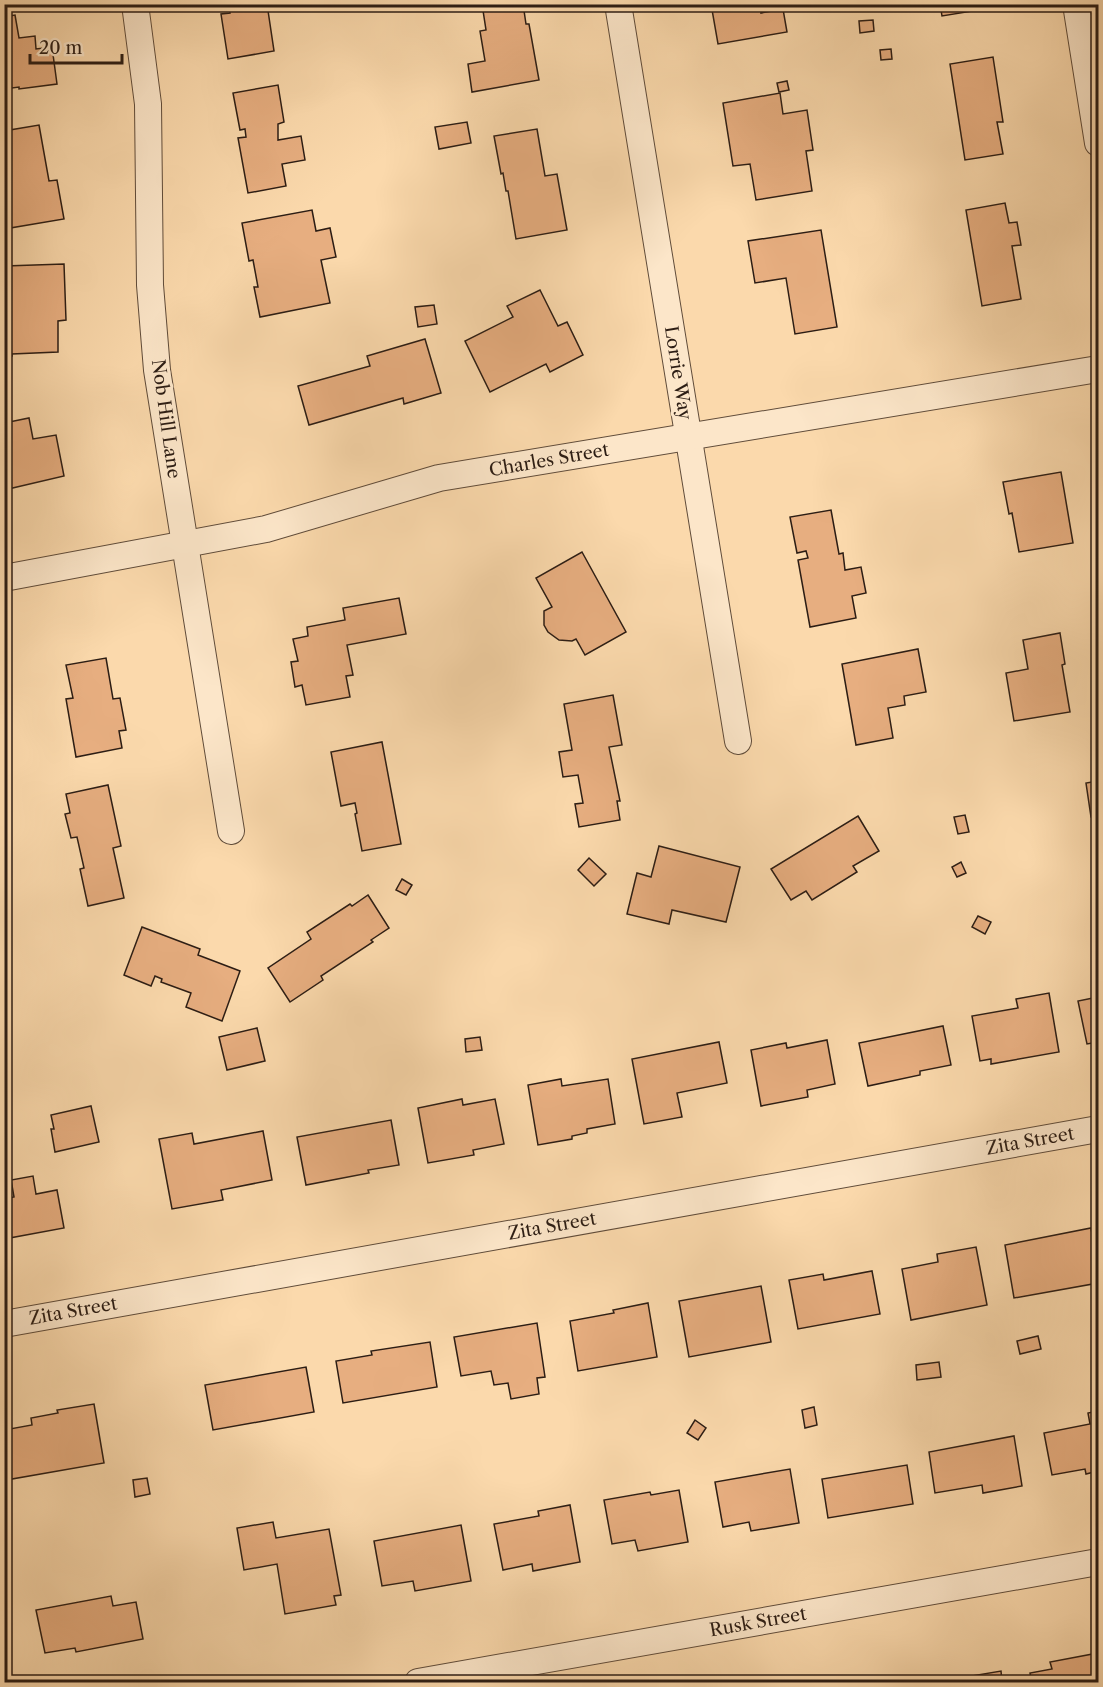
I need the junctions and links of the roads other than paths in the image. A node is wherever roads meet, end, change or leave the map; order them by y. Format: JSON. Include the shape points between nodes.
{"nodes":[{"id":1,"x":135,"y":4,"type":"edge"},
{"id":2,"x":618,"y":4,"type":"edge"},
{"id":3,"x":1076,"y":4,"type":"edge"},
{"id":4,"x":1098,"y":143,"type":"edge"},
{"id":5,"x":1098,"y":369,"type":"edge"},
{"id":6,"x":689,"y":437,"type":"junction"},
{"id":7,"x":185,"y":546,"type":"junction"},
{"id":8,"x":4,"y":578,"type":"edge"},
{"id":9,"x":738,"y":741,"type":"dead end"},
{"id":10,"x":231,"y":831,"type":"dead end"},
{"id":11,"x":1098,"y":1129,"type":"edge"},
{"id":12,"x":4,"y":1324,"type":"edge"},
{"id":13,"x":1098,"y":1562,"type":"edge"},
{"id":14,"x":418,"y":1683,"type":"edge"}],
"edges":[{"from":1,"to":7,"type":"street","name":"Nob Hill Lane","via":[[148,104],[150,285],[157,370]]},
{"from":2,"to":6,"type":"street","name":"Lorrie Way"},
{"from":3,"to":4,"type":"street"},
{"from":5,"to":6,"type":"street","name":"Charles Street"},
{"from":6,"to":7,"type":"street","name":"Charles Street","via":[[439,478],[266,529]]},
{"from":6,"to":9,"type":"street","name":"Lorrie Way"},
{"from":7,"to":8,"type":"street","name":"Charles Street"},
{"from":7,"to":10,"type":"street","name":"Nob Hill Lane"},
{"from":11,"to":12,"type":"street","name":"Zita Street"},
{"from":13,"to":14,"type":"street","name":"Rusk Street"}]}
